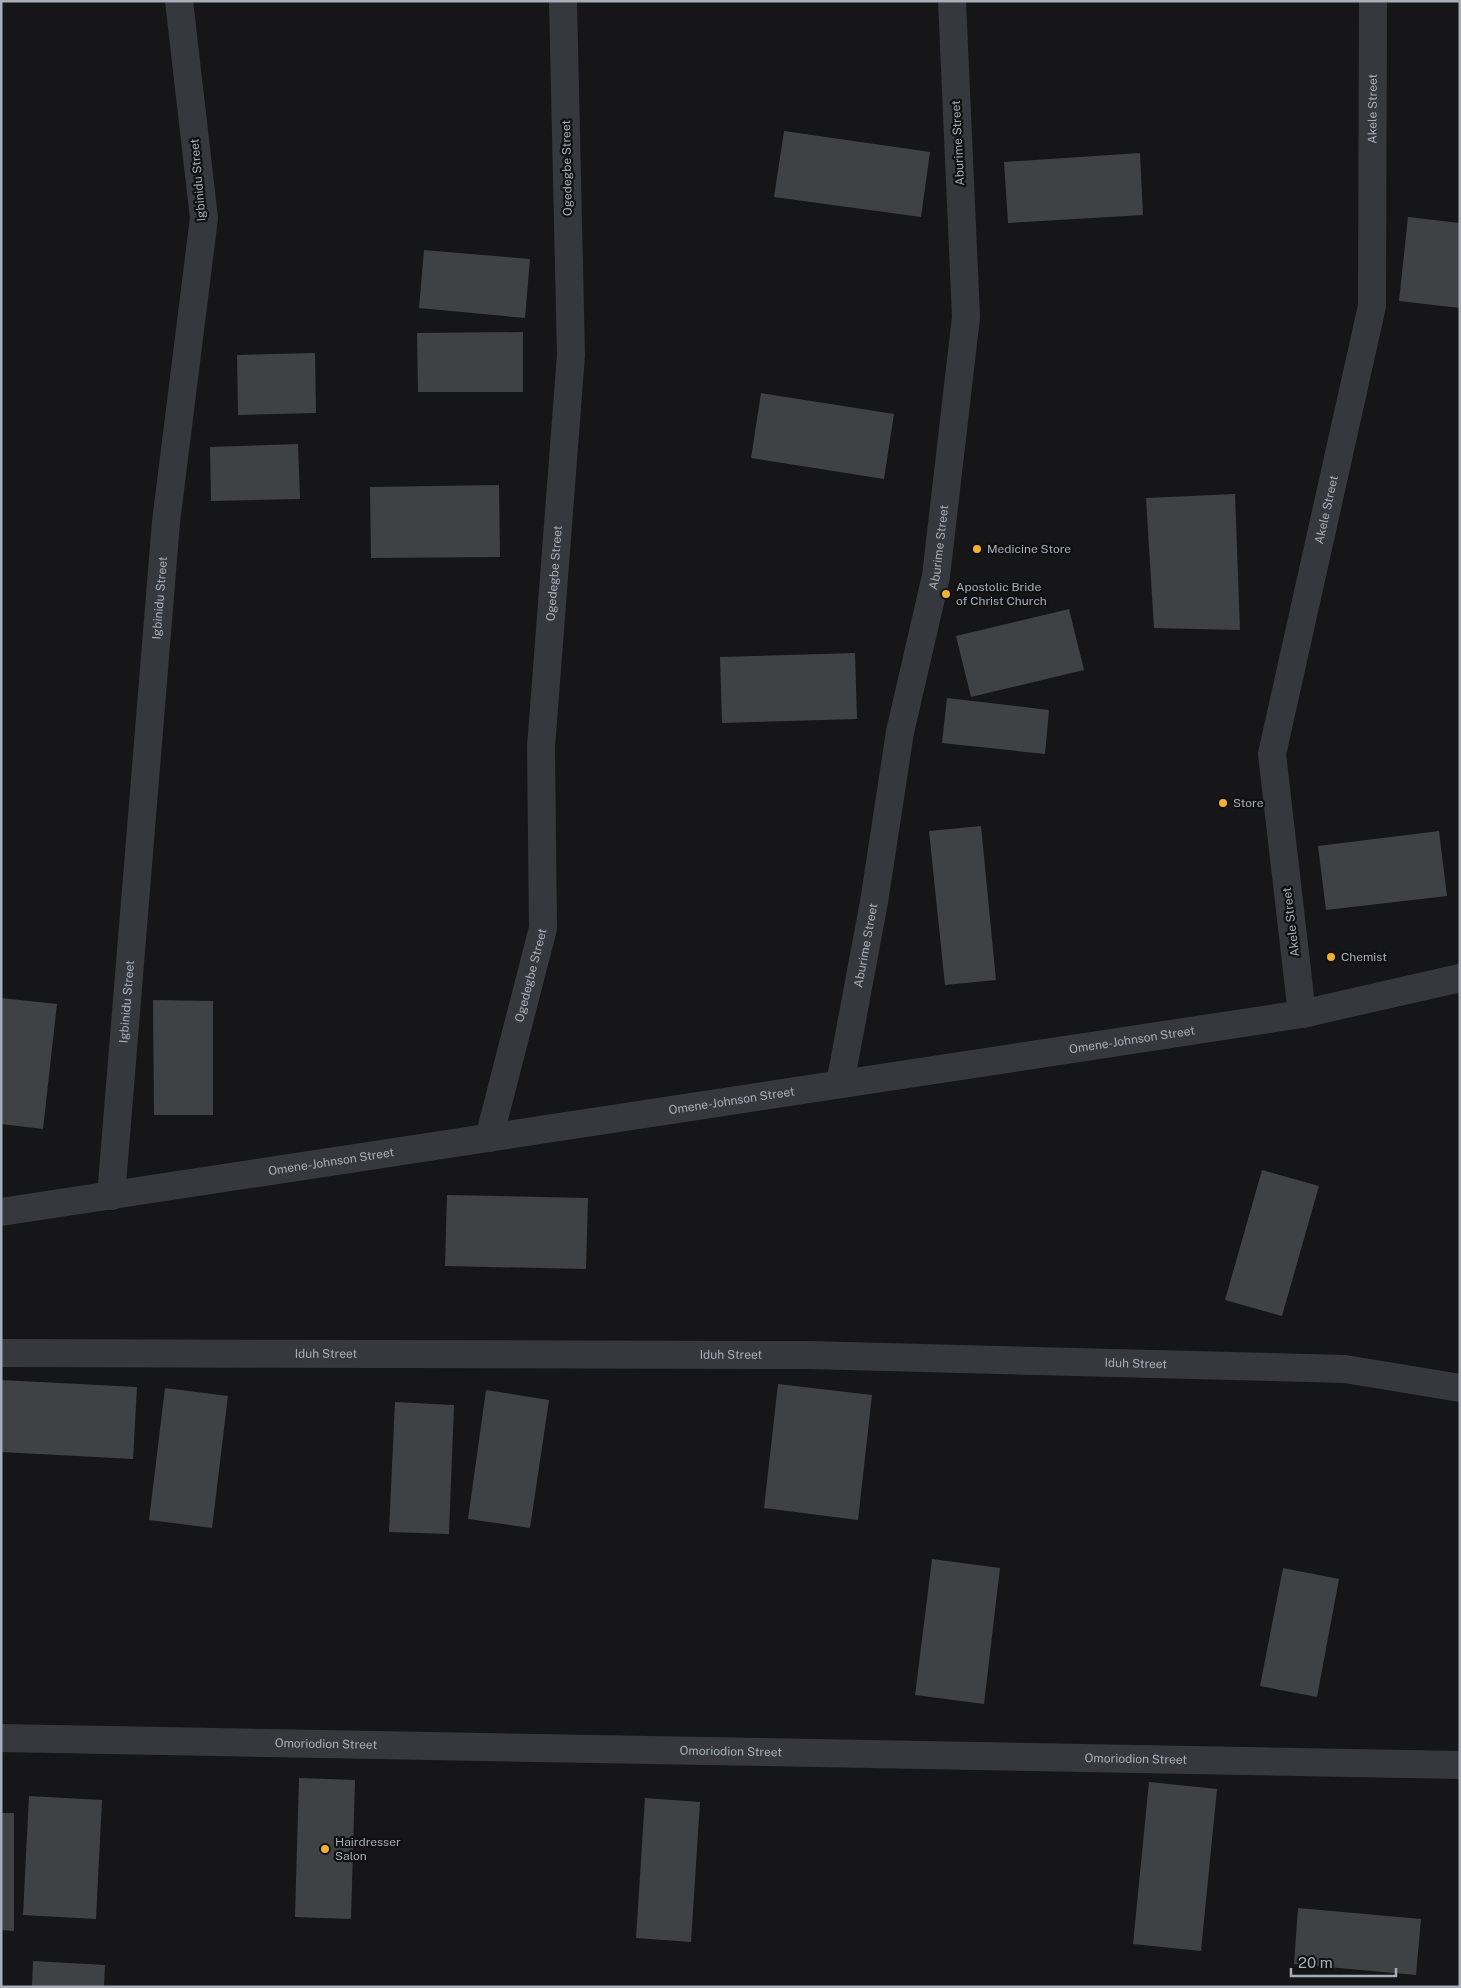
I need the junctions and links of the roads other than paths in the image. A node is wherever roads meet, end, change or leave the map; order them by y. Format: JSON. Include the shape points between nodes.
{"nodes":[{"id":1,"x":179,"y":1,"type":"edge"},
{"id":2,"x":563,"y":1,"type":"edge"},
{"id":3,"x":952,"y":1,"type":"edge"},
{"id":4,"x":1373,"y":1,"type":"edge"},
{"id":5,"x":1460,"y":978,"type":"edge"},
{"id":6,"x":1302,"y":1014,"type":"junction"},
{"id":7,"x":840,"y":1084,"type":"junction"},
{"id":8,"x":489,"y":1138,"type":"junction"},
{"id":9,"x":111,"y":1196,"type":"junction"},
{"id":10,"x":1,"y":1212,"type":"edge"},
{"id":11,"x":1,"y":1353,"type":"edge"},
{"id":12,"x":1460,"y":1388,"type":"edge"},
{"id":13,"x":1,"y":1738,"type":"edge"},
{"id":14,"x":1460,"y":1765,"type":"edge"}],
"edges":[{"from":1,"to":9,"type":"street","name":"Igbinidu Street","via":[[204,218],[166,522]]},
{"from":2,"to":8,"type":"street","name":"Ogedegbe Street","via":[[571,354],[541,747],[542,928]]},
{"from":3,"to":7,"type":"street","name":"Aburime Street","via":[[966,317],[936,576],[900,732],[874,902]]},
{"from":4,"to":6,"type":"street","name":"Akele Street","via":[[1372,306],[1272,754]]},
{"from":5,"to":6,"type":"street","name":"Omene-Johnson Street"},
{"from":6,"to":7,"type":"street","name":"Omene-Johnson Street"},
{"from":7,"to":8,"type":"street","name":"Omene-Johnson Street"},
{"from":8,"to":9,"type":"street","name":"Omene-Johnson Street"},
{"from":9,"to":10,"type":"street","name":"Omene-Johnson Street"},
{"from":11,"to":12,"type":"street","name":"Iduh Street","via":[[809,1355],[1344,1369]]},
{"from":13,"to":14,"type":"street","name":"Omoriodion Street"}]}
